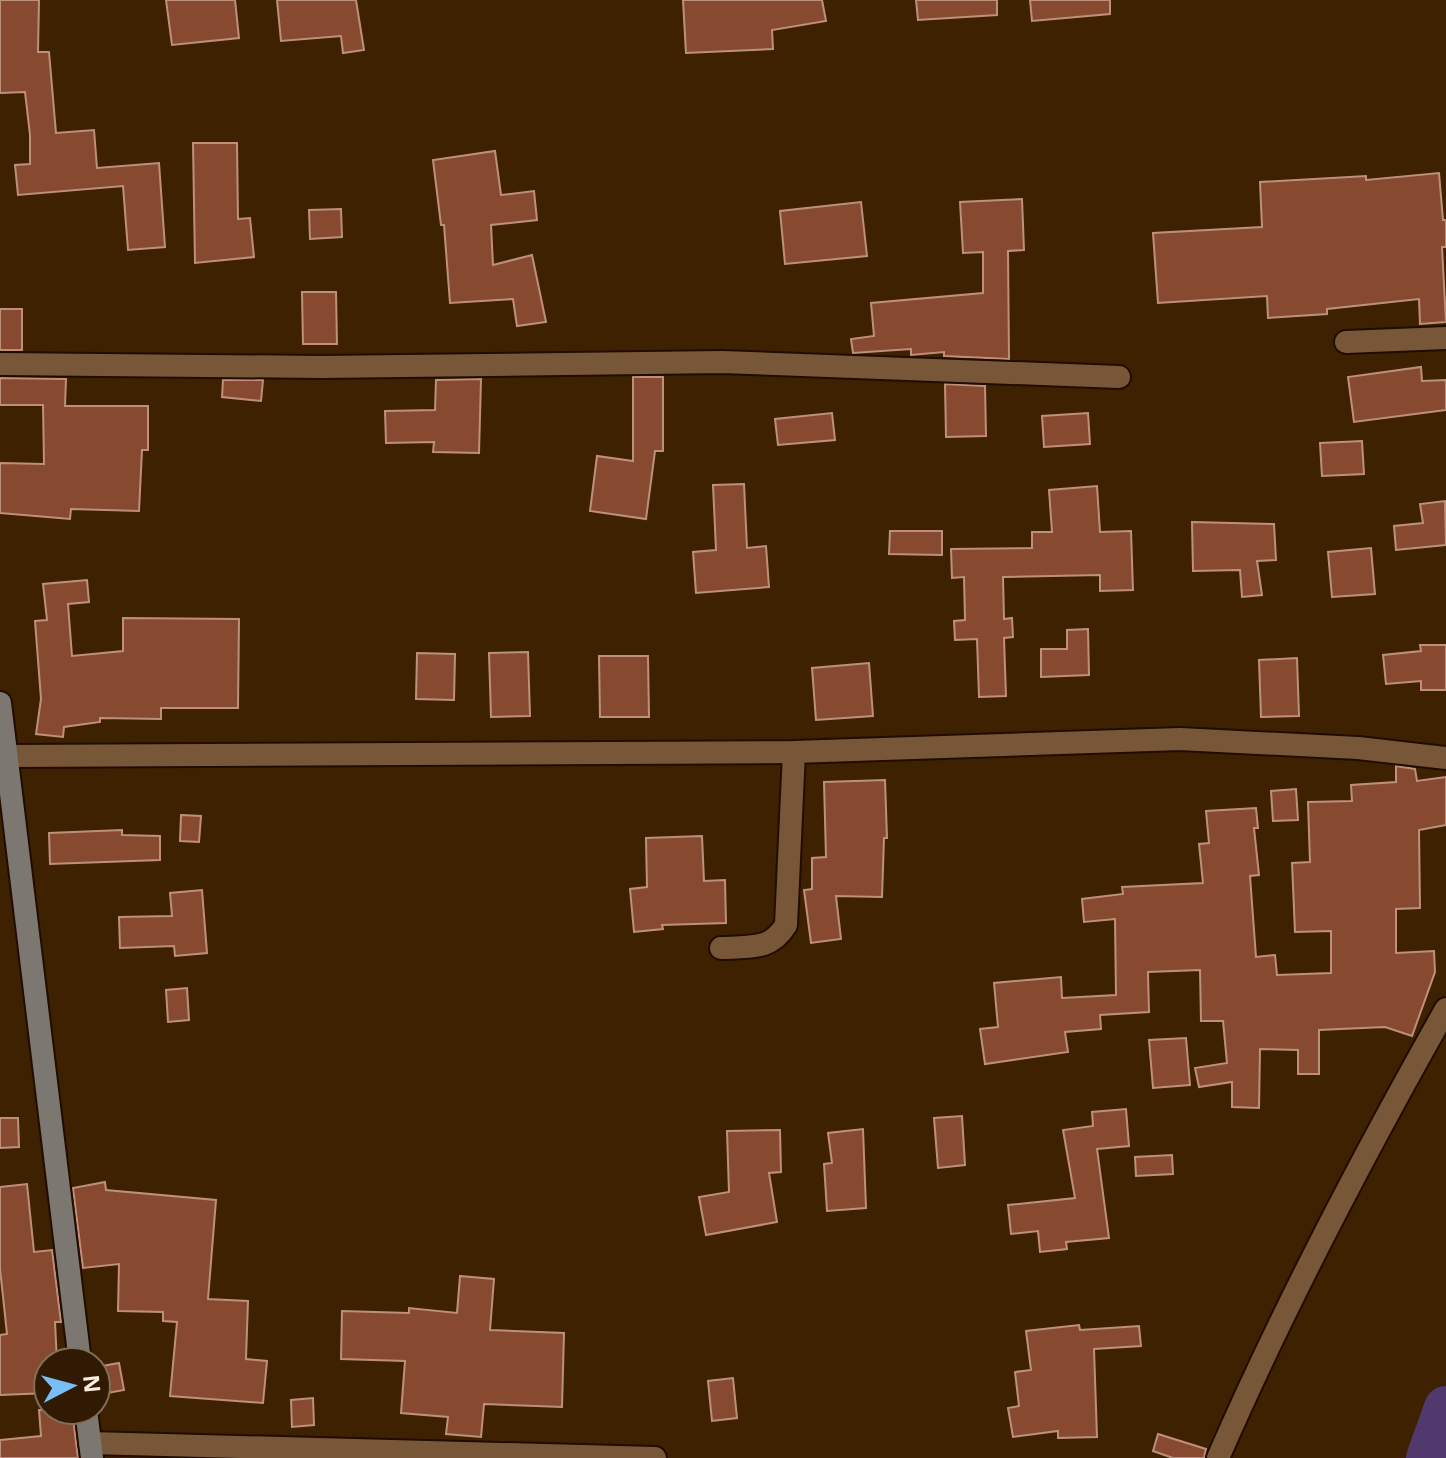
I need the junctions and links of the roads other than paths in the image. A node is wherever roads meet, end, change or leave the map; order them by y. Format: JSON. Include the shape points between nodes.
{"nodes":[{"id":1,"x":1446,"y":338,"type":"edge"},
{"id":2,"x":1346,"y":342,"type":"dead end"},
{"id":3,"x":0,"y":364,"type":"edge"},
{"id":4,"x":1119,"y":377,"type":"dead end"},
{"id":5,"x":0,"y":703,"type":"edge"},
{"id":6,"x":794,"y":752,"type":"junction"},
{"id":7,"x":6,"y":756,"type":"junction"},
{"id":8,"x":1446,"y":758,"type":"edge"},
{"id":9,"x":721,"y":948,"type":"dead end"},
{"id":10,"x":1446,"y":1009,"type":"edge"},
{"id":11,"x":78,"y":1346,"type":"edge"},
{"id":12,"x":88,"y":1426,"type":"edge"},
{"id":13,"x":91,"y":1451,"type":"edge"},
{"id":14,"x":655,"y":1458,"type":"edge"},
{"id":15,"x":1218,"y":1458,"type":"edge"}],
"edges":[{"from":1,"to":2,"type":"street"},
{"from":3,"to":4,"type":"street","via":[[722,362]]},
{"from":5,"to":7,"type":"main road"},
{"from":6,"to":7,"type":"street"},
{"from":6,"to":8,"type":"street","via":[[1180,739]]},
{"from":6,"to":9,"type":"street","via":[[786,925],[776,940],[765,944]]},
{"from":7,"to":11,"type":"main road"},
{"from":10,"to":15,"type":"street","via":[[1269,1340]]},
{"from":12,"to":13,"type":"main road"},
{"from":13,"to":14,"type":"street"}]}
